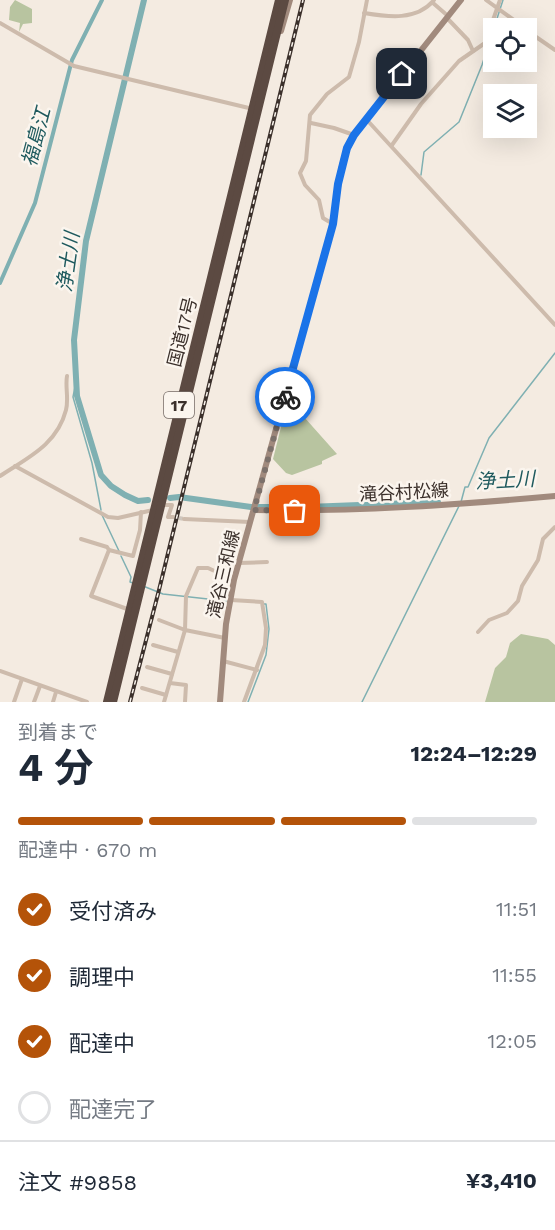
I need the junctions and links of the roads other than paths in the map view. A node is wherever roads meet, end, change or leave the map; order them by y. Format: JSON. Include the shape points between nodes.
{"nodes":[{"id":1,"x":277,"y":0,"type":"edge"},
{"id":2,"x":285,"y":0,"type":"edge"},
{"id":3,"x":290,"y":0,"type":"edge"},
{"id":4,"x":366,"y":0,"type":"edge"},
{"id":5,"x":461,"y":0,"type":"edge"},
{"id":6,"x":486,"y":0,"type":"edge"},
{"id":7,"x":500,"y":0,"type":"edge"},
{"id":8,"x":434,"y":1,"type":"edge"},
{"id":9,"x":498,"y":10,"type":"junction"},
{"id":10,"x":364,"y":13,"type":"junction"},
{"id":11,"x":448,"y":17,"type":"junction"},
{"id":12,"x":510,"y":18,"type":"edge"},
{"id":13,"x":0,"y":23,"type":"edge"},
{"id":14,"x":537,"y":37,"type":"edge"},
{"id":15,"x":555,"y":50,"type":"edge"},
{"id":16,"x":473,"y":51,"type":"junction"},
{"id":17,"x":271,"y":60,"type":"junction"},
{"id":18,"x":256,"y":110,"type":"junction"},
{"id":19,"x":366,"y":119,"type":"junction"},
{"id":20,"x":310,"y":123,"type":"junction"},
{"id":21,"x":354,"y":135,"type":"junction"},
{"id":22,"x":392,"y":145,"type":"junction"},
{"id":23,"x":333,"y":224,"type":"junction"},
{"id":24,"x":555,"y":325,"type":"edge"},
{"id":25,"x":67,"y":376,"type":"dead end"},
{"id":26,"x":15,"y":466,"type":"junction"},
{"id":27,"x":0,"y":476,"type":"edge"},
{"id":28,"x":555,"y":496,"type":"edge"},
{"id":29,"x":159,"y":508,"type":"junction"},
{"id":30,"x":254,"y":510,"type":"junction"},
{"id":31,"x":141,"y":512,"type":"junction"},
{"id":32,"x":173,"y":517,"type":"tunnel mouth"},
{"id":33,"x":184,"y":519,"type":"tunnel mouth"},
{"id":34,"x":250,"y":522,"type":"junction"},
{"id":35,"x":555,"y":527,"type":"edge"},
{"id":36,"x":81,"y":538,"type":"dead end"},
{"id":37,"x":109,"y":550,"type":"junction"},
{"id":38,"x":133,"y":556,"type":"junction"},
{"id":39,"x":142,"y":560,"type":"junction"},
{"id":40,"x":267,"y":562,"type":"dead end"},
{"id":41,"x":239,"y":563,"type":"junction"},
{"id":42,"x":234,"y":580,"type":"junction"},
{"id":43,"x":230,"y":600,"type":"junction"},
{"id":44,"x":130,"y":610,"type":"junction"},
{"id":45,"x":159,"y":620,"type":"dead end"},
{"id":46,"x":185,"y":630,"type":"junction"},
{"id":47,"x":478,"y":632,"type":"dead end"},
{"id":48,"x":225,"y":638,"type":"junction"},
{"id":49,"x":153,"y":645,"type":"dead end"},
{"id":50,"x":178,"y":652,"type":"junction"},
{"id":51,"x":222,"y":661,"type":"junction"},
{"id":52,"x":147,"y":667,"type":"dead end"},
{"id":53,"x":257,"y":670,"type":"junction"},
{"id":54,"x":0,"y":671,"type":"edge"},
{"id":55,"x":172,"y":674,"type":"junction"},
{"id":56,"x":22,"y":679,"type":"junction"},
{"id":57,"x":170,"y":683,"type":"junction"},
{"id":58,"x":40,"y":686,"type":"junction"},
{"id":59,"x":142,"y":688,"type":"dead end"},
{"id":60,"x":56,"y":692,"type":"junction"},
{"id":61,"x":166,"y":695,"type":"junction"},
{"id":62,"x":14,"y":702,"type":"edge"},
{"id":63,"x":34,"y":702,"type":"edge"},
{"id":64,"x":53,"y":702,"type":"edge"},
{"id":65,"x":87,"y":702,"type":"edge"},
{"id":66,"x":107,"y":702,"type":"edge"},
{"id":67,"x":113,"y":702,"type":"edge"},
{"id":68,"x":164,"y":702,"type":"edge"},
{"id":69,"x":185,"y":702,"type":"edge"},
{"id":70,"x":220,"y":702,"type":"edge"},
{"id":71,"x":244,"y":702,"type":"edge"}],
"edges":[{"from":1,"to":18,"type":"highway","number":"17"},
{"from":2,"to":17,"type":"highway","number":"17"},
{"from":3,"to":17,"type":"main road"},
{"from":4,"to":10,"type":"street"},
{"from":5,"to":11,"type":"main road","name":"滝谷三和線"},
{"from":6,"to":9,"type":"street"},
{"from":7,"to":9,"type":"street"},
{"from":8,"to":10,"type":"street","via":[[402,16]]},
{"from":8,"to":11,"type":"street"},
{"from":9,"to":12,"type":"street"},
{"from":9,"to":16,"type":"street","via":[[485,43]]},
{"from":10,"to":20,"type":"street","via":[[349,77],[318,104],[310,115]]},
{"from":11,"to":16,"type":"street"},
{"from":11,"to":19,"type":"main road","name":"滝谷三和線"},
{"from":13,"to":18,"type":"street","via":[[68,64]]},
{"from":14,"to":15,"type":"street"},
{"from":16,"to":22,"type":"street","via":[[421,104]]},
{"from":17,"to":18,"type":"highway","number":"17"},
{"from":18,"to":29,"type":"highway","name":"国道17号","number":"17"},
{"from":19,"to":21,"type":"main road","name":"滝谷三和線"},
{"from":19,"to":22,"type":"street"},
{"from":20,"to":21,"type":"street"},
{"from":20,"to":23,"type":"street","via":[[300,177],[319,200],[323,218]]},
{"from":21,"to":23,"type":"main road","name":"滝谷三和線","via":[[342,165]]},
{"from":22,"to":24,"type":"street"},
{"from":23,"to":30,"type":"main road","name":"滝谷三和線"},
{"from":25,"to":26,"type":"street","via":[[66,410],[54,436],[45,447]]},
{"from":26,"to":27,"type":"street"},
{"from":26,"to":31,"type":"street","via":[[102,514],[118,518]]},
{"from":28,"to":30,"type":"main road","name":"滝谷村松線","via":[[333,511]]},
{"from":29,"to":31,"type":"street"},
{"from":29,"to":32,"type":"street","via":[[172,505],[168,517]]},
{"from":29,"to":39,"type":"highway","name":"国道17号","number":"17"},
{"from":29,"to":67,"type":"highway","name":"国道17号","number":"17"},
{"from":30,"to":34,"type":"main road","name":"滝谷三和線"},
{"from":31,"to":38,"type":"street"},
{"from":33,"to":34,"type":"street"},
{"from":34,"to":41,"type":"main road","name":"滝谷三和線"},
{"from":35,"to":47,"type":"street","via":[[543,539],[538,560],[522,586],[518,602]]},
{"from":36,"to":37,"type":"street"},
{"from":37,"to":38,"type":"street"},
{"from":37,"to":44,"type":"street","via":[[91,596]]},
{"from":38,"to":39,"type":"street"},
{"from":39,"to":44,"type":"highway","name":"国道17号","number":"17"},
{"from":40,"to":41,"type":"street"},
{"from":41,"to":42,"type":"main road","name":"滝谷三和線"},
{"from":42,"to":43,"type":"main road","name":"滝谷三和線"},
{"from":42,"to":46,"type":"street","via":[[199,568],[186,596]]},
{"from":43,"to":48,"type":"main road","name":"滝谷三和線"},
{"from":43,"to":53,"type":"street","via":[[262,603],[265,645]]},
{"from":44,"to":66,"type":"highway","name":"国道17号","number":"17"},
{"from":45,"to":46,"type":"street"},
{"from":46,"to":48,"type":"street"},
{"from":46,"to":50,"type":"street"},
{"from":48,"to":51,"type":"main road","name":"滝谷三和線"},
{"from":49,"to":50,"type":"street"},
{"from":50,"to":55,"type":"street"},
{"from":51,"to":53,"type":"street"},
{"from":51,"to":70,"type":"main road","name":"滝谷三和線"},
{"from":52,"to":55,"type":"street"},
{"from":53,"to":71,"type":"street"},
{"from":54,"to":56,"type":"street"},
{"from":55,"to":57,"type":"street"},
{"from":56,"to":58,"type":"street"},
{"from":56,"to":62,"type":"street"},
{"from":57,"to":61,"type":"street"},
{"from":57,"to":69,"type":"street","via":[[186,685]]},
{"from":58,"to":60,"type":"street"},
{"from":58,"to":63,"type":"street"},
{"from":59,"to":61,"type":"street"},
{"from":60,"to":64,"type":"street"},
{"from":60,"to":65,"type":"street"},
{"from":61,"to":68,"type":"street"}]}
